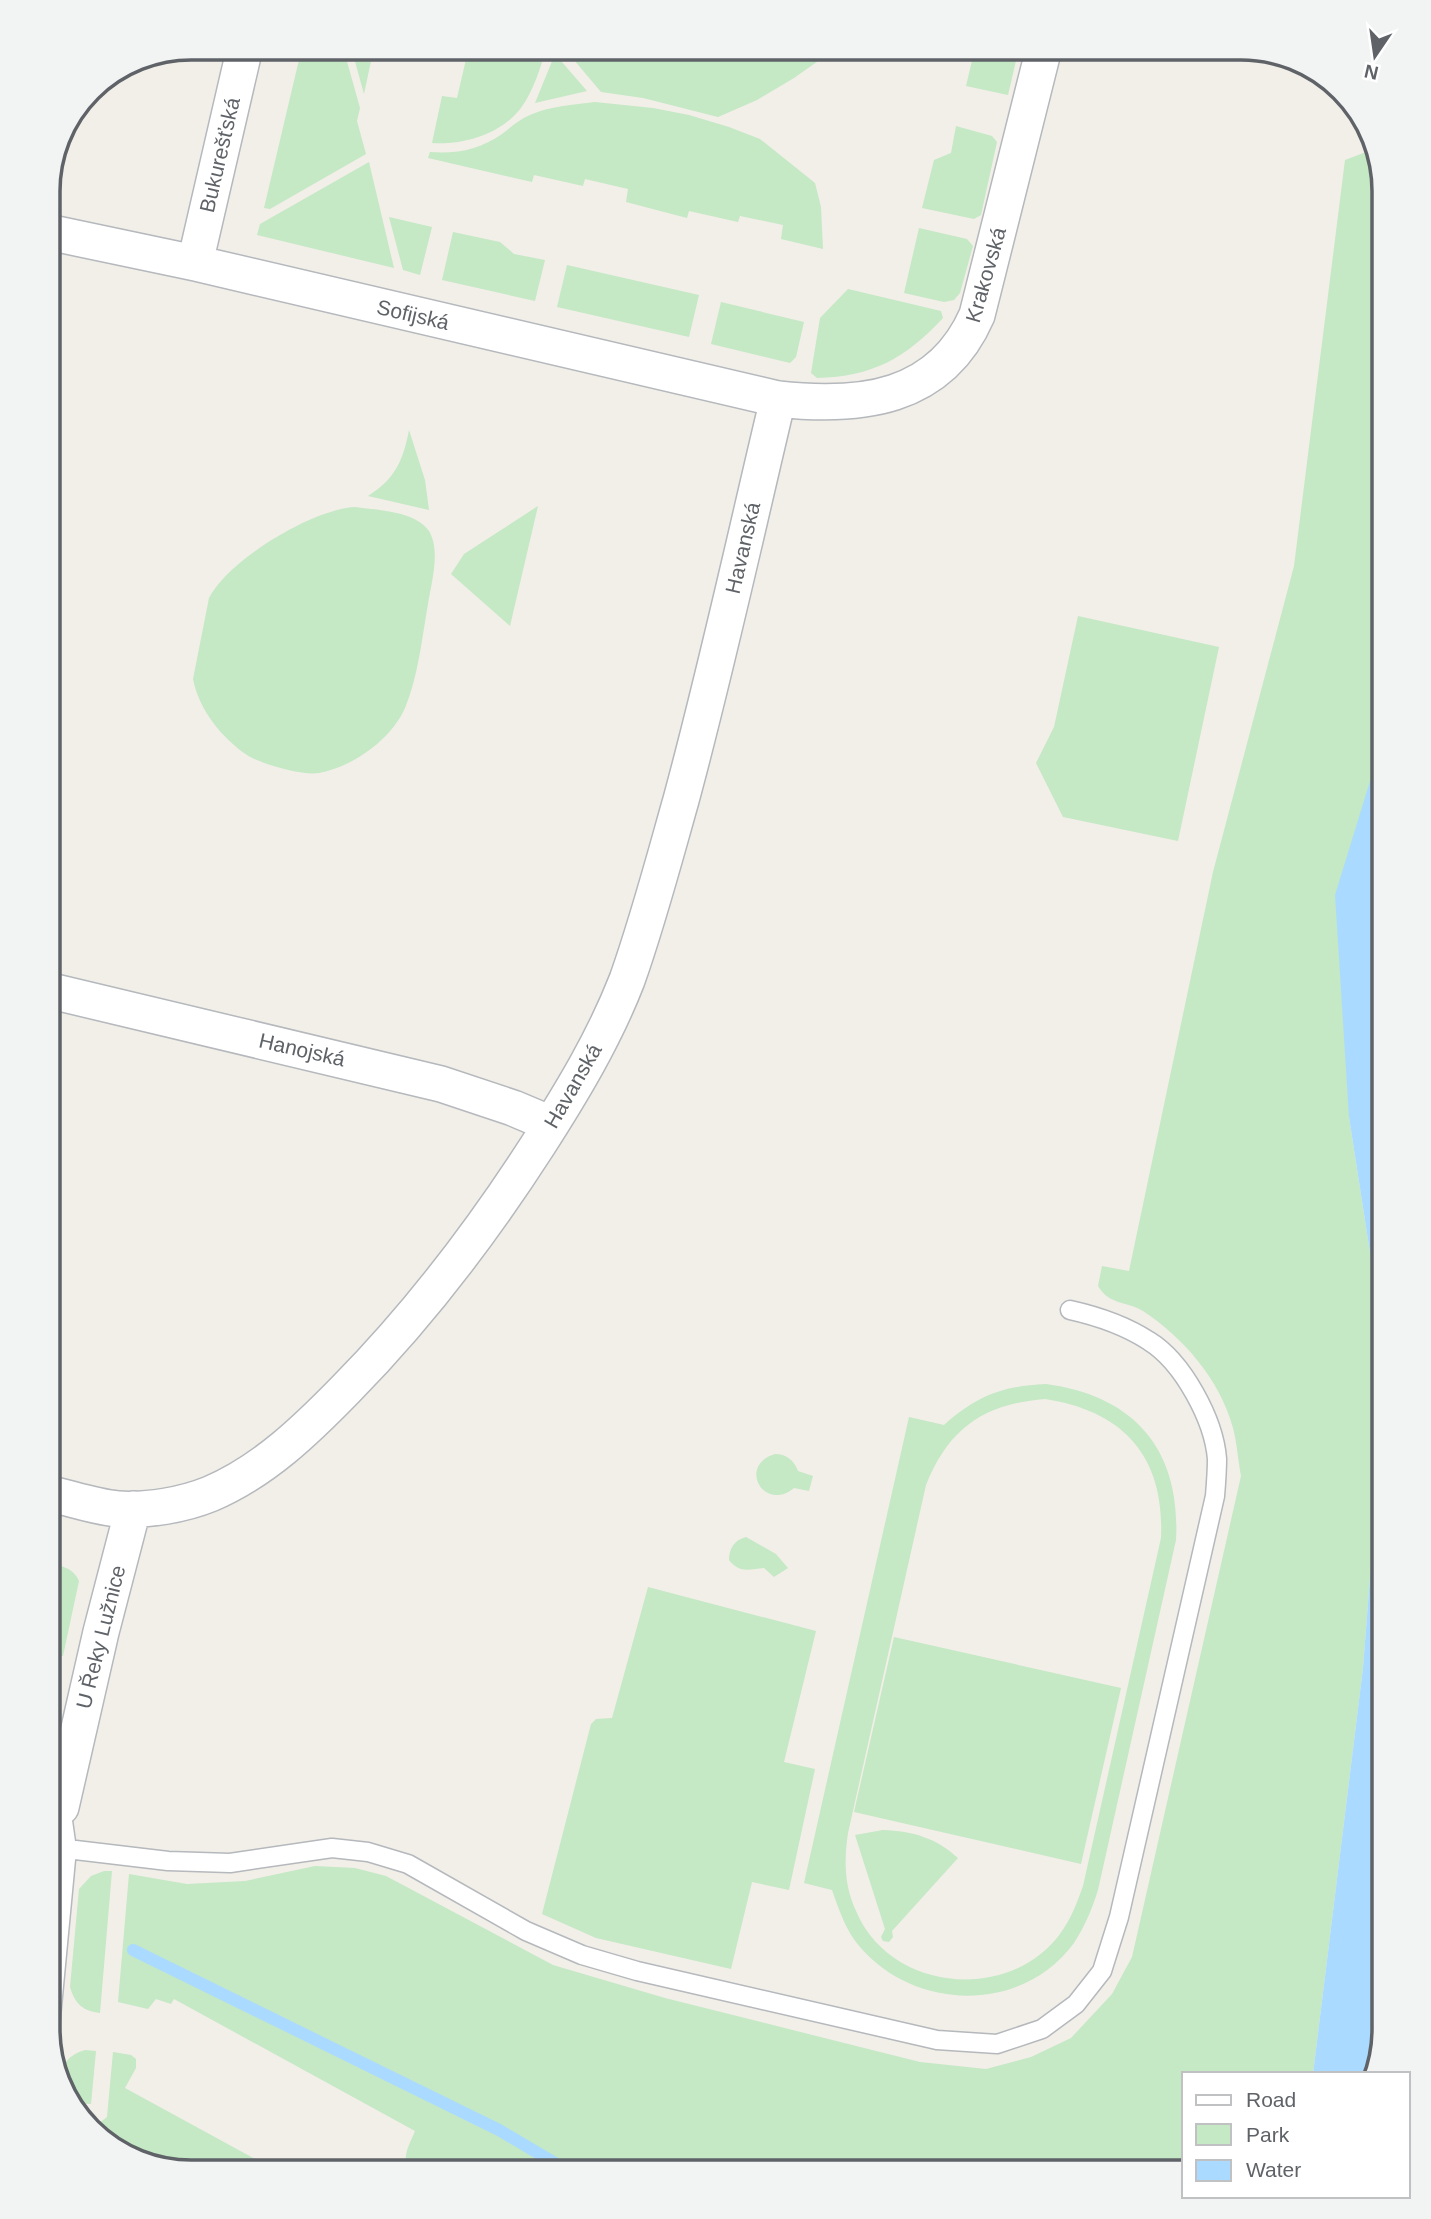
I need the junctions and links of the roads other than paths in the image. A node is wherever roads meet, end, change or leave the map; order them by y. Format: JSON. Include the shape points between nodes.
{"nodes":[{"id":1,"x":242,"y":60,"type":"edge"},
{"id":2,"x":1041,"y":60,"type":"edge"},
{"id":3,"x":60,"y":235,"type":"edge"},
{"id":4,"x":195,"y":263,"type":"junction"},
{"id":5,"x":778,"y":399,"type":"junction"},
{"id":6,"x":60,"y":993,"type":"edge"},
{"id":7,"x":551,"y":1124,"type":"junction"},
{"id":8,"x":1070,"y":1310,"type":"dead end"},
{"id":9,"x":60,"y":1496,"type":"edge"},
{"id":10,"x":133,"y":1509,"type":"junction"},
{"id":11,"x":61,"y":1807,"type":"joint"},
{"id":12,"x":67,"y":1849,"type":"junction"},
{"id":13,"x":60,"y":1922,"type":"edge"}],
"edges":[{"from":1,"to":4,"type":"street","name":"Bukurešťská"},
{"from":2,"to":5,"type":"street","name":"Krakovská","via":[[977,315],[967,339],[936,371],[892,393],[827,403]]},
{"from":3,"to":4,"type":"street","name":"Sofijská"},
{"from":4,"to":5,"type":"street","name":"Sofijská"},
{"from":5,"to":7,"type":"street","name":"Havanská","via":[[703,718],[650,914],[595,1054]]},
{"from":6,"to":7,"type":"street","name":"Hanojská","via":[[441,1084]]},
{"from":7,"to":10,"type":"street","name":"Havanská","via":[[478,1234],[408,1322],[318,1418],[249,1475],[207,1495]]},
{"from":8,"to":12,"type":"lane","via":[[1100,1317],[1151,1342],[1184,1374],[1209,1421],[1217,1458],[1215,1496],[1113,1939],[1102,1971],[1076,2004],[1042,2029],[997,2044],[937,2040],[637,1971],[559,1946],[408,1864],[368,1852],[332,1848],[230,1863]]},
{"from":9,"to":10,"type":"street","name":"Havanská"},
{"from":10,"to":11,"type":"street","name":"U Řeky Lužnice"},
{"from":11,"to":12,"type":"lane"},
{"from":12,"to":13,"type":"lane"}]}
